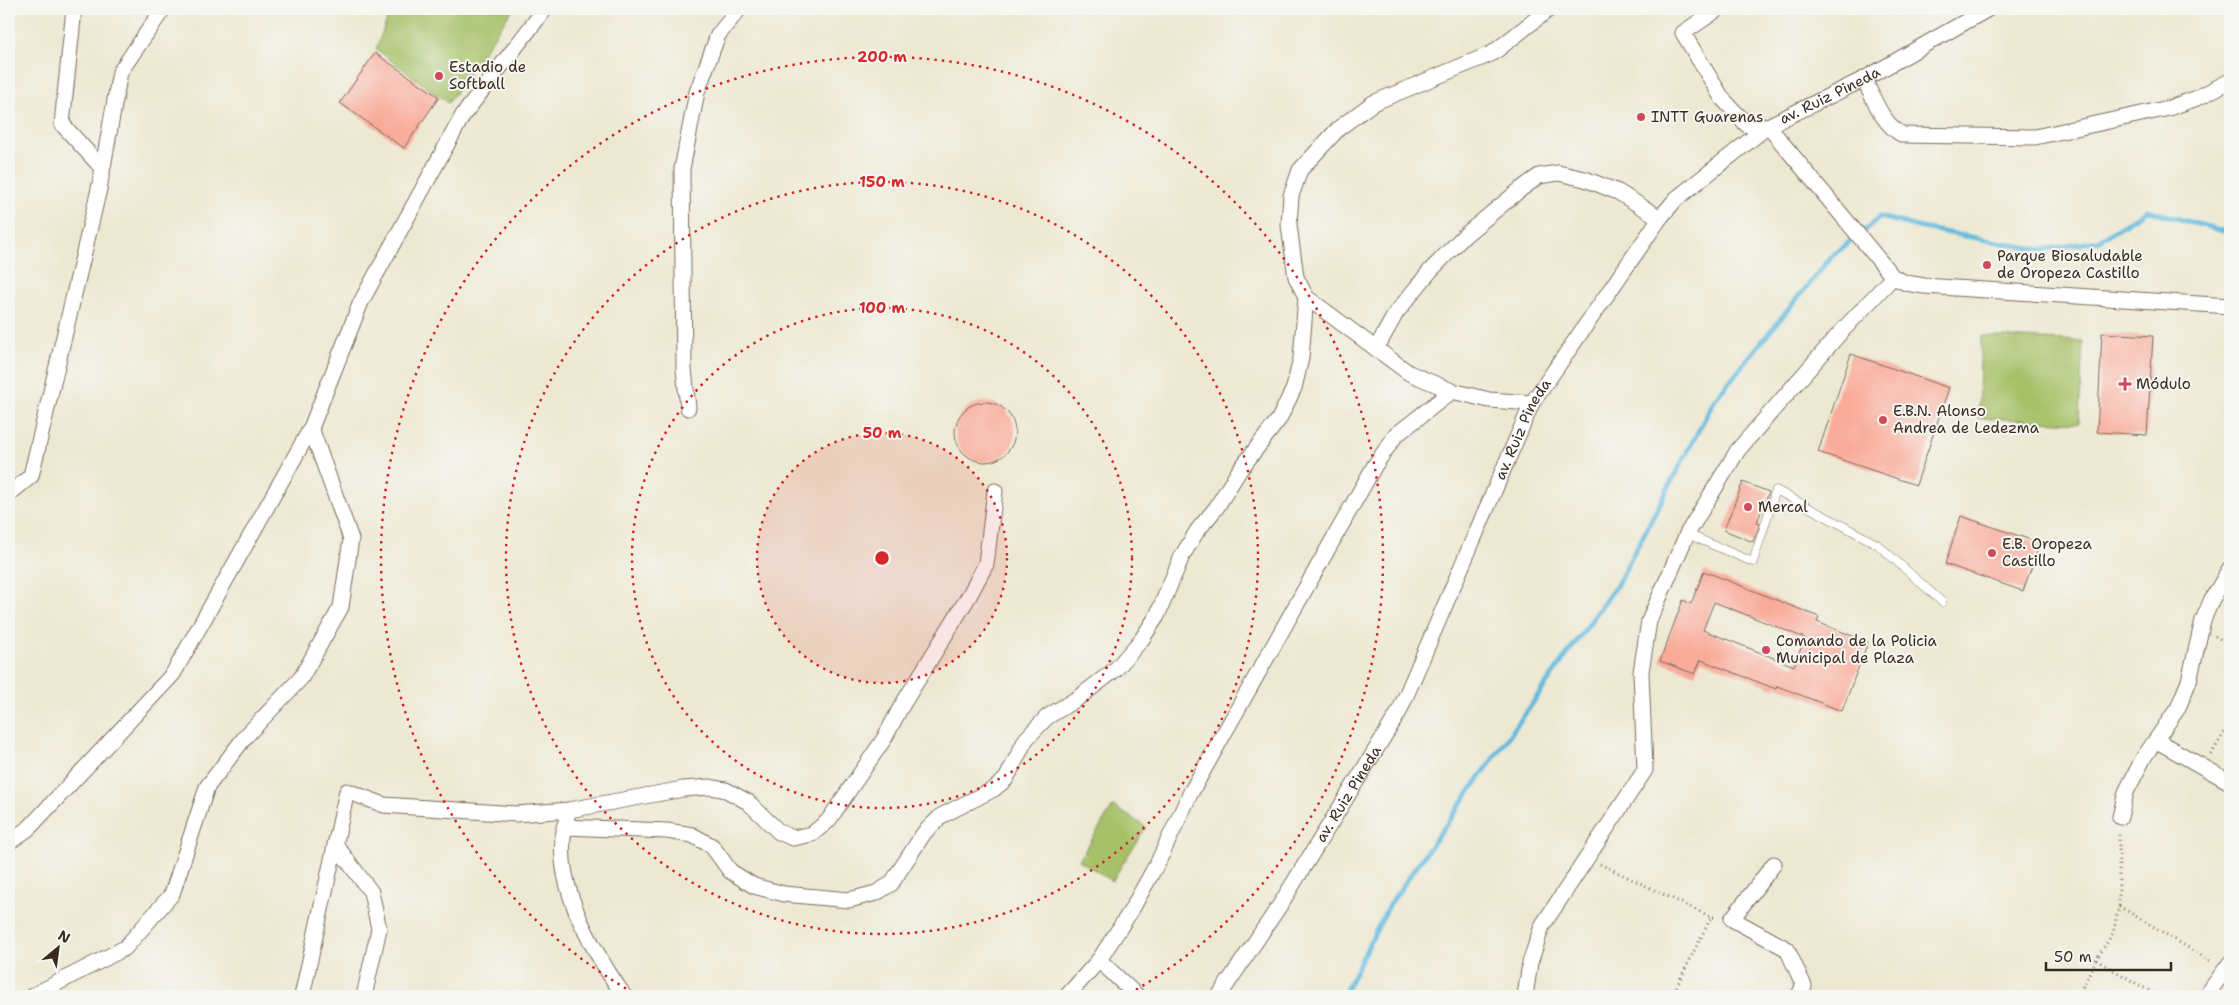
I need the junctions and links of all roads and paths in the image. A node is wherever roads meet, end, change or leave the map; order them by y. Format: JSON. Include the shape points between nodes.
{"nodes":[{"id":1,"x":74,"y":9,"type":"edge"},
{"id":2,"x":163,"y":9,"type":"edge"},
{"id":3,"x":545,"y":9,"type":"edge"},
{"id":4,"x":739,"y":9,"type":"edge"},
{"id":5,"x":1549,"y":9,"type":"edge"},
{"id":6,"x":1718,"y":9,"type":"edge"},
{"id":7,"x":1988,"y":9,"type":"edge"},
{"id":8,"x":1864,"y":79,"type":"junction"},
{"id":9,"x":2230,"y":80,"type":"edge"},
{"id":10,"x":1768,"y":126,"type":"junction"},
{"id":11,"x":102,"y":168,"type":"junction"},
{"id":12,"x":1660,"y":218,"type":"junction"},
{"id":13,"x":1893,"y":277,"type":"junction"},
{"id":14,"x":1306,"y":297,"type":"junction"},
{"id":15,"x":2230,"y":306,"type":"edge"},
{"id":16,"x":1376,"y":349,"type":"junction"},
{"id":17,"x":1452,"y":391,"type":"junction"},
{"id":18,"x":1532,"y":402,"type":"junction"},
{"id":19,"x":688,"y":408,"type":"dead end"},
{"id":20,"x":311,"y":428,"type":"junction"},
{"id":21,"x":995,"y":491,"type":"dead end"},
{"id":22,"x":9,"y":494,"type":"edge"},
{"id":23,"x":1687,"y":534,"type":"junction"},
{"id":24,"x":2230,"y":569,"type":"edge"},
{"id":25,"x":1942,"y":602,"type":"dead end"},
{"id":26,"x":2230,"y":723,"type":"edge"},
{"id":27,"x":2156,"y":741,"type":"junction"},
{"id":28,"x":2204,"y":768,"type":"junction"},
{"id":29,"x":2230,"y":782,"type":"edge"},
{"id":30,"x":569,"y":810,"type":"junction"},
{"id":31,"x":2120,"y":817,"type":"joint"},
{"id":32,"x":564,"y":827,"type":"junction"},
{"id":33,"x":9,"y":842,"type":"edge"},
{"id":34,"x":335,"y":844,"type":"junction"},
{"id":35,"x":1589,"y":858,"type":"junction"},
{"id":36,"x":1774,"y":864,"type":"dead end"},
{"id":37,"x":2119,"y":906,"type":"junction"},
{"id":38,"x":1711,"y":917,"type":"junction"},
{"id":39,"x":1732,"y":919,"type":"junction"},
{"id":40,"x":1100,"y":960,"type":"junction"},
{"id":41,"x":2096,"y":960,"type":"junction"},
{"id":42,"x":2228,"y":966,"type":"edge"},
{"id":43,"x":32,"y":996,"type":"edge"},
{"id":44,"x":302,"y":996,"type":"edge"},
{"id":45,"x":364,"y":996,"type":"edge"},
{"id":46,"x":624,"y":996,"type":"edge"},
{"id":47,"x":1068,"y":996,"type":"edge"},
{"id":48,"x":1137,"y":996,"type":"edge"},
{"id":49,"x":1219,"y":996,"type":"edge"},
{"id":50,"x":1525,"y":996,"type":"edge"},
{"id":51,"x":1672,"y":996,"type":"edge"},
{"id":52,"x":1798,"y":996,"type":"edge"},
{"id":53,"x":2078,"y":996,"type":"edge"},
{"id":54,"x":2158,"y":996,"type":"edge"},
{"id":55,"x":2206,"y":996,"type":"edge"}],
"edges":[{"from":1,"to":11,"type":"street","via":[[62,124]]},
{"from":2,"to":11,"type":"street","via":[[120,72]]},
{"from":3,"to":20,"type":"street","via":[[463,115],[360,302]]},
{"from":4,"to":19,"type":"street","via":[[718,35],[697,92],[682,169],[684,369]]},
{"from":5,"to":14,"type":"street","via":[[1493,53],[1373,103],[1339,128],[1300,170],[1291,196],[1289,225],[1296,277]]},
{"from":6,"to":10,"type":"street","via":[[1683,33],[1722,98],[1743,122]]},
{"from":7,"to":8,"type":"street","name":"av. Ruiz Pineda"},
{"from":8,"to":9,"type":"street","via":[[1892,130],[1903,135],[2020,138],[2169,108],[2197,98]]},
{"from":8,"to":10,"type":"street","name":"av. Ruiz Pineda"},
{"from":10,"to":12,"type":"street","name":"av. Ruiz Pineda","via":[[1676,199]]},
{"from":10,"to":13,"type":"street"},
{"from":11,"to":22,"type":"street","via":[[31,476]]},
{"from":12,"to":16,"type":"street","via":[[1618,192],[1585,179],[1558,173],[1539,176],[1464,236],[1430,271],[1396,313]]},
{"from":12,"to":18,"type":"street","name":"av. Ruiz Pineda"},
{"from":13,"to":15,"type":"street","via":[[1924,286]]},
{"from":13,"to":23,"type":"street","via":[[1738,450]]},
{"from":14,"to":16,"type":"street"},
{"from":14,"to":32,"type":"street","via":[[1301,358],[1294,388],[1279,419],[1197,531],[1182,556],[1157,616],[1142,639],[1116,669],[1047,717],[1026,738],[1006,779],[994,789],[955,807],[930,827],[891,884],[876,893],[849,900],[784,894],[754,886],[730,871],[712,846],[692,835]]},
{"from":16,"to":17,"type":"street","via":[[1409,373]]},
{"from":17,"to":18,"type":"street","via":[[1489,400]]},
{"from":17,"to":40,"type":"street","via":[[1396,435],[1374,465],[1190,794],[1132,909]]},
{"from":18,"to":49,"type":"street","name":"av. Ruiz Pineda","via":[[1399,712],[1280,905]]},
{"from":20,"to":33,"type":"street","via":[[172,674],[29,828]]},
{"from":20,"to":43,"type":"street","via":[[351,539],[341,606],[301,678],[245,737],[207,787],[172,894],[124,948]]},
{"from":21,"to":30,"type":"street","via":[[986,564],[969,596],[884,739],[828,821],[812,834],[793,838],[779,832],[748,802],[726,790],[710,787]]},
{"from":23,"to":25,"type":"lane","via":[[1753,562],[1776,490],[1877,544]]},
{"from":23,"to":35,"type":"street","via":[[1649,621],[1641,672],[1645,770]]},
{"from":24,"to":27,"type":"street","via":[[2204,620],[2182,699]]},
{"from":26,"to":28,"type":"path"},
{"from":27,"to":28,"type":"street"},
{"from":27,"to":31,"type":"street","via":[[2126,792]]},
{"from":28,"to":29,"type":"street"},
{"from":30,"to":32,"type":"street"},
{"from":30,"to":34,"type":"street","via":[[516,814],[384,805],[347,791]]},
{"from":31,"to":37,"type":"path"},
{"from":32,"to":46,"type":"street","via":[[563,860],[570,899]]},
{"from":34,"to":44,"type":"street"},
{"from":34,"to":45,"type":"street","via":[[370,892],[379,930]]},
{"from":35,"to":38,"type":"path"},
{"from":35,"to":50,"type":"street","via":[[1542,926],[1530,963]]},
{"from":36,"to":39,"type":"street"},
{"from":37,"to":41,"type":"path","via":[[2114,933]]},
{"from":37,"to":42,"type":"path"},
{"from":38,"to":39,"type":"path"},
{"from":38,"to":51,"type":"path"},
{"from":39,"to":52,"type":"street","via":[[1787,949],[1804,986]]},
{"from":40,"to":47,"type":"street"},
{"from":40,"to":48,"type":"street"},
{"from":41,"to":53,"type":"path"},
{"from":41,"to":54,"type":"path"},
{"from":42,"to":55,"type":"street"}]}
